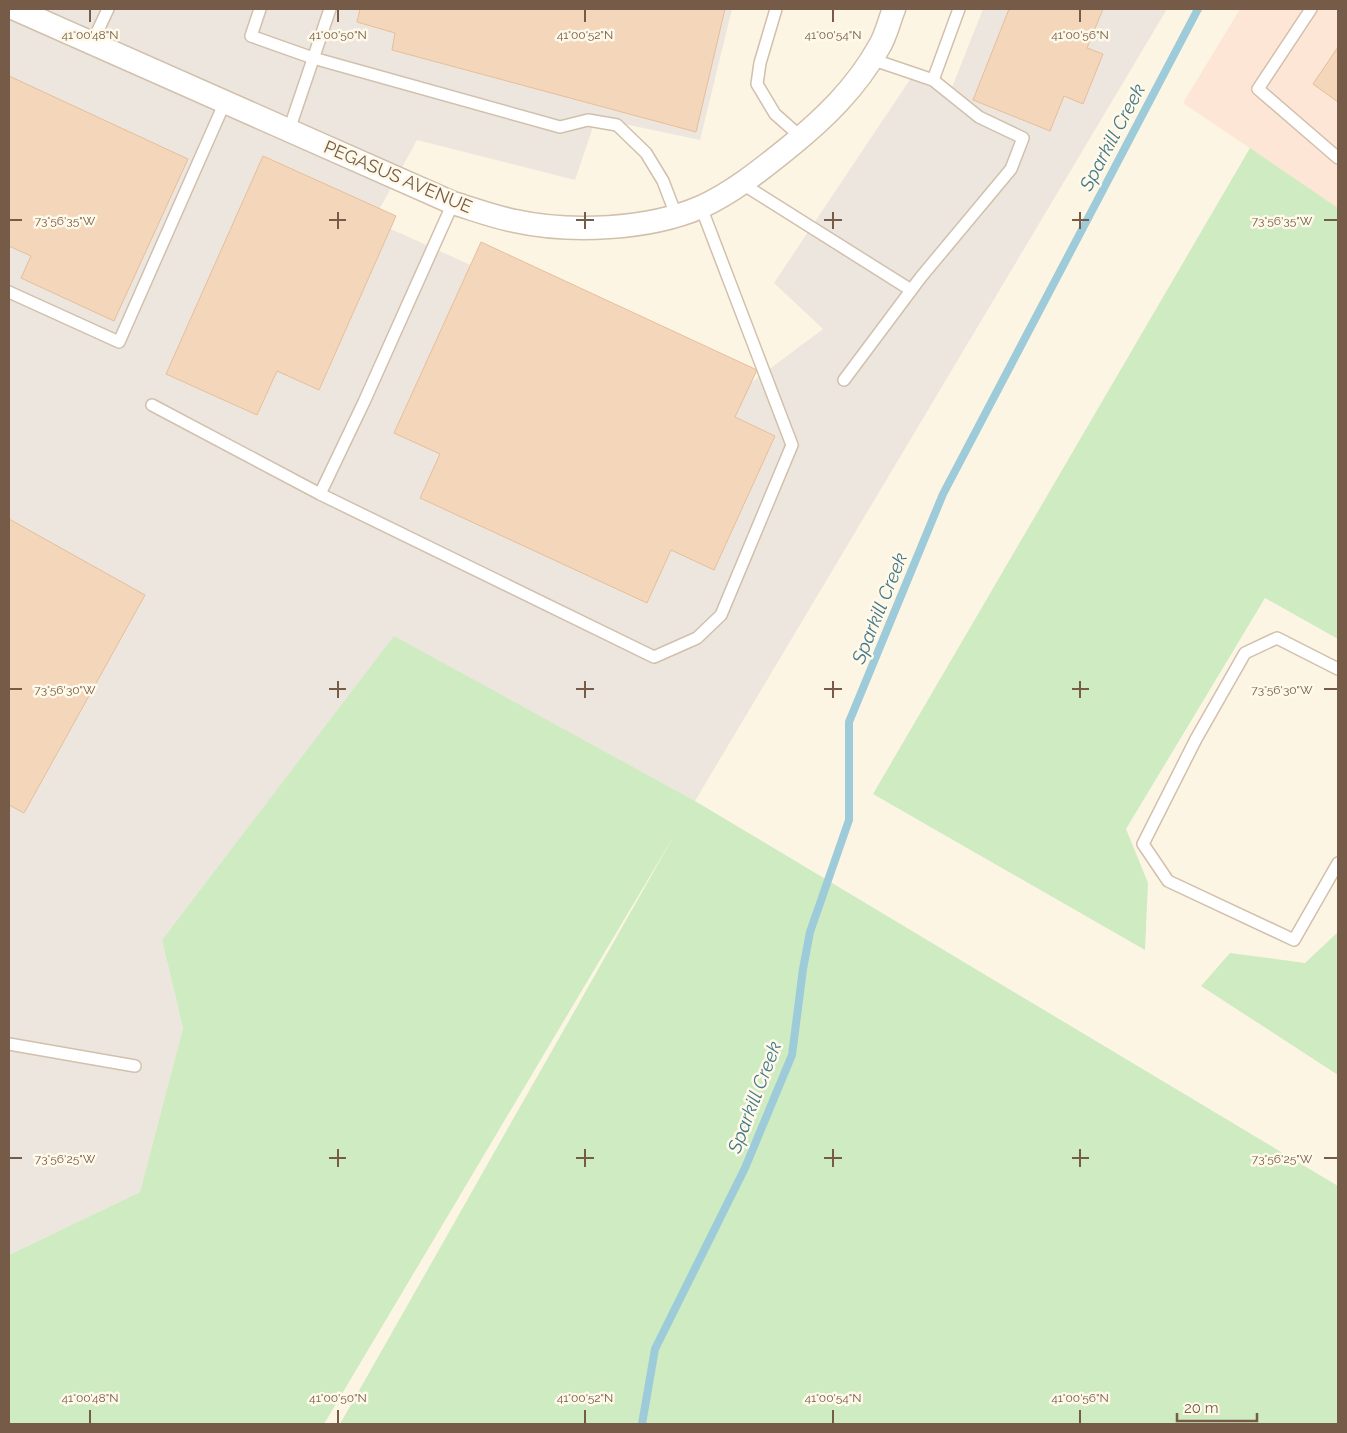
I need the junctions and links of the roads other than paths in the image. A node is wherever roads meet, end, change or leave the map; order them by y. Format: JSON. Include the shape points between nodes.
{"nodes":[{"id":1,"x":14,"y":9,"type":"edge"},
{"id":2,"x":108,"y":9,"type":"edge"},
{"id":3,"x":260,"y":9,"type":"edge"},
{"id":4,"x":330,"y":9,"type":"edge"},
{"id":5,"x":776,"y":9,"type":"edge"},
{"id":6,"x":894,"y":9,"type":"edge"},
{"id":7,"x":959,"y":9,"type":"edge"},
{"id":8,"x":1311,"y":9,"type":"edge"},
{"id":9,"x":92,"y":43,"type":"junction"},
{"id":10,"x":313,"y":58,"type":"junction"},
{"id":11,"x":871,"y":59,"type":"junction"},
{"id":12,"x":933,"y":80,"type":"junction"},
{"id":13,"x":225,"y":102,"type":"junction"},
{"id":14,"x":289,"y":130,"type":"junction"},
{"id":15,"x":801,"y":138,"type":"junction"},
{"id":16,"x":1338,"y":158,"type":"edge"},
{"id":17,"x":741,"y":183,"type":"junction"},
{"id":18,"x":453,"y":203,"type":"junction"},
{"id":19,"x":701,"y":207,"type":"junction"},
{"id":20,"x":676,"y":215,"type":"junction"},
{"id":21,"x":911,"y":290,"type":"junction"},
{"id":22,"x":9,"y":292,"type":"edge"},
{"id":23,"x":844,"y":380,"type":"dead end"},
{"id":24,"x":152,"y":405,"type":"dead end"},
{"id":25,"x":320,"y":494,"type":"junction"},
{"id":26,"x":1338,"y":669,"type":"edge"},
{"id":27,"x":1338,"y":863,"type":"edge"},
{"id":28,"x":9,"y":1044,"type":"edge"},
{"id":29,"x":135,"y":1066,"type":"dead end"}],
"edges":[{"from":1,"to":9,"type":"street","name":"PEGASUS AVENUE"},
{"from":2,"to":9,"type":"lane"},
{"from":3,"to":10,"type":"lane","via":[[251,36]]},
{"from":4,"to":10,"type":"lane"},
{"from":5,"to":15,"type":"lane","via":[[757,84],[775,114]]},
{"from":6,"to":11,"type":"street","name":"PEGASUS AVENUE","via":[[880,46]]},
{"from":7,"to":12,"type":"lane"},
{"from":8,"to":16,"type":"lane","via":[[1258,89]]},
{"from":9,"to":13,"type":"street","name":"PEGASUS AVENUE"},
{"from":10,"to":14,"type":"lane"},
{"from":10,"to":20,"type":"lane","via":[[560,127],[588,120],[617,125],[646,153],[664,181]]},
{"from":11,"to":12,"type":"lane"},
{"from":11,"to":15,"type":"street","name":"PEGASUS AVENUE","via":[[855,84],[822,121]]},
{"from":12,"to":21,"type":"lane","via":[[979,116],[1023,138],[1011,168]]},
{"from":13,"to":14,"type":"street","name":"PEGASUS AVENUE"},
{"from":13,"to":22,"type":"lane","via":[[119,342]]},
{"from":14,"to":18,"type":"street","name":"PEGASUS AVENUE"},
{"from":15,"to":17,"type":"street","name":"PEGASUS AVENUE"},
{"from":17,"to":19,"type":"street","name":"PEGASUS AVENUE"},
{"from":17,"to":21,"type":"lane"},
{"from":18,"to":20,"type":"street","name":"PEGASUS AVENUE","via":[[516,222],[560,226],[606,227],[657,221]]},
{"from":18,"to":25,"type":"lane"},
{"from":19,"to":20,"type":"street","name":"PEGASUS AVENUE"},
{"from":19,"to":25,"type":"lane","via":[[792,445],[721,615],[697,638],[654,657]]},
{"from":21,"to":23,"type":"lane"},
{"from":24,"to":25,"type":"lane"},
{"from":26,"to":27,"type":"lane","via":[[1277,638],[1245,653],[1143,844],[1168,881],[1294,940]]},
{"from":28,"to":29,"type":"lane"}]}
